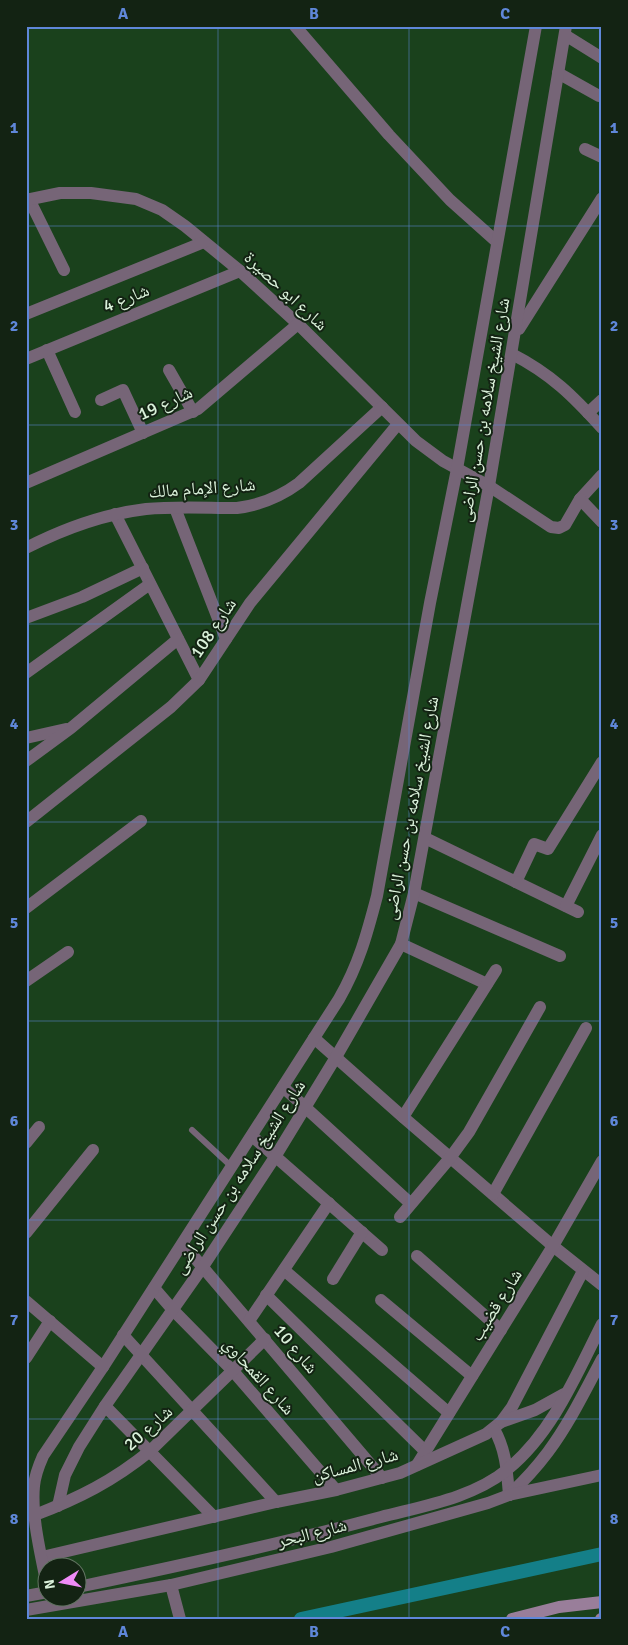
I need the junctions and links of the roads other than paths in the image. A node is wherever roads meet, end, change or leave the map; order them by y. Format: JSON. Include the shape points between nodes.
{"nodes":[{"id":1,"x":295,"y":26,"type":"edge"},
{"id":2,"x":536,"y":26,"type":"edge"},
{"id":3,"x":565,"y":31,"type":"edge"},
{"id":4,"x":602,"y":58,"type":"edge"},
{"id":5,"x":558,"y":74,"type":"junction"},
{"id":6,"x":599,"y":96,"type":"dead end"},
{"id":7,"x":585,"y":148,"type":"dead end"},
{"id":8,"x":602,"y":157,"type":"edge"},
{"id":9,"x":28,"y":200,"type":"edge"},
{"id":10,"x":600,"y":205,"type":"edge"},
{"id":11,"x":204,"y":242,"type":"junction"},
{"id":12,"x":497,"y":242,"type":"junction"},
{"id":13,"x":64,"y":270,"type":"dead end"},
{"id":14,"x":240,"y":271,"type":"junction"},
{"id":15,"x":26,"y":314,"type":"edge"},
{"id":16,"x":298,"y":324,"type":"junction"},
{"id":17,"x":515,"y":336,"type":"junction"},
{"id":18,"x":47,"y":350,"type":"junction"},
{"id":19,"x":512,"y":354,"type":"junction"},
{"id":20,"x":26,"y":359,"type":"edge"},
{"id":21,"x":168,"y":370,"type":"dead end"},
{"id":22,"x":100,"y":400,"type":"dead end"},
{"id":23,"x":602,"y":400,"type":"edge"},
{"id":24,"x":382,"y":407,"type":"junction"},
{"id":25,"x":75,"y":412,"type":"dead end"},
{"id":26,"x":193,"y":412,"type":"junction"},
{"id":27,"x":588,"y":413,"type":"junction"},
{"id":28,"x":398,"y":424,"type":"junction"},
{"id":29,"x":602,"y":428,"type":"edge"},
{"id":30,"x":144,"y":433,"type":"junction"},
{"id":31,"x":457,"y":469,"type":"junction"},
{"id":32,"x":602,"y":475,"type":"edge"},
{"id":33,"x":26,"y":483,"type":"edge"},
{"id":34,"x":489,"y":486,"type":"junction"},
{"id":35,"x":580,"y":499,"type":"junction"},
{"id":36,"x":175,"y":508,"type":"junction"},
{"id":37,"x":115,"y":514,"type":"junction"},
{"id":38,"x":602,"y":522,"type":"edge"},
{"id":39,"x":26,"y":548,"type":"edge"},
{"id":40,"x":143,"y":568,"type":"junction"},
{"id":41,"x":150,"y":584,"type":"junction"},
{"id":42,"x":26,"y":618,"type":"edge"},
{"id":43,"x":178,"y":639,"type":"junction"},
{"id":44,"x":226,"y":639,"type":"junction"},
{"id":45,"x":26,"y":673,"type":"edge"},
{"id":46,"x":199,"y":680,"type":"junction"},
{"id":47,"x":71,"y":728,"type":"junction"},
{"id":48,"x":26,"y":738,"type":"edge"},
{"id":49,"x":26,"y":761,"type":"edge"},
{"id":50,"x":602,"y":762,"type":"edge"},
{"id":51,"x":141,"y":821,"type":"dead end"},
{"id":52,"x":26,"y":822,"type":"edge"},
{"id":53,"x":602,"y":834,"type":"edge"},
{"id":54,"x":425,"y":838,"type":"junction"},
{"id":55,"x":516,"y":882,"type":"junction"},
{"id":56,"x":414,"y":893,"type":"junction"},
{"id":57,"x":566,"y":906,"type":"junction"},
{"id":58,"x":26,"y":908,"type":"edge"},
{"id":59,"x":578,"y":912,"type":"dead end"},
{"id":60,"x":402,"y":944,"type":"junction"},
{"id":61,"x":68,"y":952,"type":"dead end"},
{"id":62,"x":560,"y":956,"type":"dead end"},
{"id":63,"x":496,"y":970,"type":"dead end"},
{"id":64,"x":26,"y":982,"type":"edge"},
{"id":65,"x":487,"y":984,"type":"junction"},
{"id":66,"x":540,"y":1007,"type":"dead end"},
{"id":67,"x":586,"y":1028,"type":"dead end"},
{"id":68,"x":314,"y":1038,"type":"junction"},
{"id":69,"x":336,"y":1057,"type":"junction"},
{"id":70,"x":283,"y":1087,"type":"junction"},
{"id":71,"x":305,"y":1108,"type":"junction"},
{"id":72,"x":403,"y":1117,"type":"junction"},
{"id":73,"x":39,"y":1127,"type":"dead end"},
{"id":74,"x":192,"y":1130,"type":"dead end"},
{"id":75,"x":252,"y":1136,"type":"junction"},
{"id":76,"x":26,"y":1143,"type":"edge"},
{"id":77,"x":93,"y":1150,"type":"dead end"},
{"id":78,"x":275,"y":1157,"type":"junction"},
{"id":79,"x":450,"y":1158,"type":"junction"},
{"id":80,"x":602,"y":1161,"type":"edge"},
{"id":81,"x":232,"y":1167,"type":"junction"},
{"id":82,"x":493,"y":1194,"type":"junction"},
{"id":83,"x":329,"y":1203,"type":"junction"},
{"id":84,"x":410,"y":1204,"type":"junction"},
{"id":85,"x":400,"y":1217,"type":"dead end"},
{"id":86,"x":362,"y":1232,"type":"junction"},
{"id":87,"x":26,"y":1233,"type":"edge"},
{"id":88,"x":182,"y":1244,"type":"junction"},
{"id":89,"x":553,"y":1246,"type":"junction"},
{"id":90,"x":382,"y":1250,"type":"dead end"},
{"id":91,"x":417,"y":1256,"type":"dead end"},
{"id":92,"x":202,"y":1268,"type":"junction"},
{"id":93,"x":284,"y":1270,"type":"junction"},
{"id":94,"x":583,"y":1270,"type":"junction"},
{"id":95,"x":333,"y":1279,"type":"dead end"},
{"id":96,"x":602,"y":1285,"type":"edge"},
{"id":97,"x":154,"y":1288,"type":"junction"},
{"id":98,"x":266,"y":1295,"type":"junction"},
{"id":99,"x":381,"y":1300,"type":"dead end"},
{"id":100,"x":26,"y":1301,"type":"edge"},
{"id":101,"x":173,"y":1310,"type":"junction"},
{"id":102,"x":50,"y":1320,"type":"junction"},
{"id":103,"x":249,"y":1321,"type":"junction"},
{"id":104,"x":602,"y":1324,"type":"edge"},
{"id":105,"x":500,"y":1330,"type":"junction"},
{"id":106,"x":124,"y":1335,"type":"junction"},
{"id":107,"x":265,"y":1339,"type":"junction"},
{"id":108,"x":141,"y":1356,"type":"junction"},
{"id":109,"x":26,"y":1358,"type":"edge"},
{"id":110,"x":602,"y":1359,"type":"edge"},
{"id":111,"x":103,"y":1367,"type":"junction"},
{"id":112,"x":233,"y":1371,"type":"junction"},
{"id":113,"x":472,"y":1376,"type":"junction"},
{"id":114,"x":566,"y":1392,"type":"junction"},
{"id":115,"x":104,"y":1406,"type":"junction"},
{"id":116,"x":192,"y":1411,"type":"junction"},
{"id":117,"x":449,"y":1413,"type":"junction"},
{"id":118,"x":497,"y":1426,"type":"junction"},
{"id":119,"x":426,"y":1451,"type":"junction"},
{"id":120,"x":150,"y":1452,"type":"junction"},
{"id":121,"x":417,"y":1465,"type":"junction"},
{"id":122,"x":507,"y":1470,"type":"junction"},
{"id":123,"x":602,"y":1475,"type":"edge"},
{"id":124,"x":382,"y":1478,"type":"junction"},
{"id":125,"x":336,"y":1490,"type":"junction"},
{"id":126,"x":510,"y":1495,"type":"junction"},
{"id":127,"x":276,"y":1502,"type":"junction"},
{"id":128,"x":58,"y":1506,"type":"junction"},
{"id":129,"x":214,"y":1517,"type":"junction"},
{"id":130,"x":33,"y":1524,"type":"edge"},
{"id":131,"x":42,"y":1557,"type":"joint"},
{"id":132,"x":88,"y":1585,"type":"edge"},
{"id":133,"x":172,"y":1590,"type":"junction"},
{"id":134,"x":602,"y":1602,"type":"edge"},
{"id":135,"x":26,"y":1610,"type":"edge"},
{"id":136,"x":180,"y":1619,"type":"edge"},
{"id":137,"x":512,"y":1619,"type":"edge"}],
"edges":[{"from":1,"to":12,"type":"street","via":[[403,150],[450,200]]},
{"from":2,"to":12,"type":"street","name":"شارع الشيخ سلامه بن حسن الراضى"},
{"from":3,"to":4,"type":"street"},
{"from":3,"to":5,"type":"street","name":"شارع الشيخ سلامه بن حسن الراضى"},
{"from":5,"to":6,"type":"street"},
{"from":5,"to":17,"type":"street","name":"شارع الشيخ سلامه بن حسن الراضى"},
{"from":7,"to":8,"type":"street"},
{"from":9,"to":11,"type":"street","name":"شارع ابو حصيرة","via":[[75,192],[136,199],[174,217]]},
{"from":9,"to":13,"type":"street"},
{"from":10,"to":17,"type":"street"},
{"from":11,"to":14,"type":"street","name":"شارع ابو حصيرة"},
{"from":11,"to":15,"type":"street"},
{"from":12,"to":31,"type":"street","name":"شارع الشيخ سلامه بن حسن الراضى"},
{"from":14,"to":16,"type":"street","name":"شارع ابو حصيرة"},
{"from":14,"to":18,"type":"street","name":"شارع 4"},
{"from":16,"to":24,"type":"street","name":"شارع ابو حصيرة"},
{"from":16,"to":26,"type":"street","name":"شارع 19"},
{"from":17,"to":19,"type":"street","name":"شارع الشيخ سلامه بن حسن الراضى"},
{"from":18,"to":20,"type":"street","name":"شارع 4"},
{"from":18,"to":25,"type":"street"},
{"from":19,"to":27,"type":"street","via":[[553,379]]},
{"from":19,"to":34,"type":"street","name":"شارع الشيخ سلامه بن حسن الراضى"},
{"from":21,"to":26,"type":"street"},
{"from":22,"to":30,"type":"street","via":[[123,390]]},
{"from":23,"to":27,"type":"street"},
{"from":24,"to":28,"type":"street","name":"شارع ابو حصيرة"},
{"from":24,"to":36,"type":"street","name":"شارع الإمام مالك","via":[[299,483],[280,496],[243,507]]},
{"from":26,"to":30,"type":"street","name":"شارع 19"},
{"from":27,"to":29,"type":"street"},
{"from":28,"to":31,"type":"street","name":"شارع ابو حصيرة"},
{"from":28,"to":44,"type":"street","name":"شارع 108","via":[[250,603]]},
{"from":30,"to":33,"type":"street","name":"شارع 19"},
{"from":31,"to":34,"type":"street","name":"شارع ابو حصيرة"},
{"from":31,"to":68,"type":"street","name":"شارع الشيخ سلامه بن حسن الراضى","via":[[377,896],[365,942],[351,977]]},
{"from":32,"to":35,"type":"street"},
{"from":34,"to":35,"type":"street","name":"شارع ابو حصيرة","via":[[556,528],[565,524]]},
{"from":34,"to":54,"type":"street","name":"شارع الشيخ سلامه بن حسن الراضى"},
{"from":35,"to":38,"type":"street"},
{"from":36,"to":37,"type":"street","name":"شارع الإمام مالك"},
{"from":36,"to":44,"type":"street"},
{"from":37,"to":39,"type":"street","name":"شارع الإمام مالك","via":[[73,527]]},
{"from":37,"to":40,"type":"street"},
{"from":40,"to":41,"type":"street"},
{"from":40,"to":42,"type":"street","via":[[70,602]]},
{"from":41,"to":43,"type":"street"},
{"from":41,"to":45,"type":"street"},
{"from":43,"to":46,"type":"street"},
{"from":43,"to":47,"type":"street"},
{"from":44,"to":46,"type":"street","name":"شارع 108"},
{"from":46,"to":52,"type":"street","name":"شارع 108","via":[[171,707]]},
{"from":47,"to":48,"type":"street"},
{"from":47,"to":49,"type":"street"},
{"from":50,"to":55,"type":"street","via":[[548,848],[534,844]]},
{"from":51,"to":58,"type":"street"},
{"from":53,"to":57,"type":"street"},
{"from":54,"to":55,"type":"street"},
{"from":54,"to":56,"type":"street","name":"شارع الشيخ سلامه بن حسن الراضى"},
{"from":55,"to":57,"type":"street"},
{"from":56,"to":60,"type":"street","name":"شارع الشيخ سلامه بن حسن الراضى"},
{"from":56,"to":62,"type":"street"},
{"from":57,"to":59,"type":"street"},
{"from":60,"to":65,"type":"street"},
{"from":60,"to":69,"type":"street","name":"شارع الشيخ سلامه بن حسن الراضى"},
{"from":61,"to":64,"type":"street"},
{"from":63,"to":65,"type":"street"},
{"from":65,"to":72,"type":"street"},
{"from":66,"to":79,"type":"street","via":[[469,1132]]},
{"from":67,"to":82,"type":"street"},
{"from":68,"to":69,"type":"street"},
{"from":68,"to":70,"type":"street","name":"شارع الشيخ سلامه بن حسن الراضى"},
{"from":69,"to":71,"type":"street","name":"شارع الشيخ سلامه بن حسن الراضى"},
{"from":69,"to":72,"type":"street"},
{"from":70,"to":71,"type":"street"},
{"from":70,"to":75,"type":"street","name":"شارع الشيخ سلامه بن حسن الراضى"},
{"from":71,"to":78,"type":"street","name":"شارع الشيخ سلامه بن حسن الراضى"},
{"from":71,"to":84,"type":"street"},
{"from":72,"to":79,"type":"street"},
{"from":73,"to":76,"type":"street"},
{"from":74,"to":81,"type":"lane"},
{"from":75,"to":78,"type":"street"},
{"from":75,"to":81,"type":"street","name":"شارع الشيخ سلامه بن حسن الراضى"},
{"from":77,"to":87,"type":"street"},
{"from":78,"to":83,"type":"street"},
{"from":78,"to":92,"type":"street","name":"شارع الشيخ سلامه بن حسن الراضى"},
{"from":79,"to":82,"type":"street"},
{"from":79,"to":84,"type":"street"},
{"from":80,"to":89,"type":"street","name":"شارع قضيب"},
{"from":81,"to":88,"type":"street","name":"شارع الشيخ سلامه بن حسن الراضى"},
{"from":82,"to":89,"type":"street"},
{"from":83,"to":86,"type":"street"},
{"from":83,"to":93,"type":"street"},
{"from":84,"to":85,"type":"street"},
{"from":86,"to":90,"type":"street"},
{"from":86,"to":95,"type":"street"},
{"from":88,"to":92,"type":"street","name":"شارع 10"},
{"from":88,"to":97,"type":"street","name":"شارع الشيخ سلامه بن حسن الراضى"},
{"from":89,"to":94,"type":"street"},
{"from":89,"to":105,"type":"street","name":"شارع قضيب"},
{"from":91,"to":105,"type":"street"},
{"from":92,"to":101,"type":"street","name":"شارع الشيخ سلامه بن حسن الراضى"},
{"from":92,"to":103,"type":"street","name":"شارع 10"},
{"from":93,"to":98,"type":"street"},
{"from":93,"to":117,"type":"street"},
{"from":94,"to":96,"type":"street"},
{"from":94,"to":118,"type":"street","name":"شارع المساكن","via":[[512,1407]]},
{"from":97,"to":101,"type":"street","name":"شارع القمحاوي"},
{"from":97,"to":106,"type":"street","name":"شارع الشيخ سلامه بن حسن الراضى"},
{"from":98,"to":103,"type":"street"},
{"from":98,"to":119,"type":"street"},
{"from":99,"to":113,"type":"street"},
{"from":100,"to":102,"type":"street"},
{"from":101,"to":108,"type":"street","name":"شارع الشيخ سلامه بن حسن الراضى"},
{"from":101,"to":112,"type":"street","name":"شارع القمحاوي"},
{"from":102,"to":109,"type":"street"},
{"from":102,"to":111,"type":"street"},
{"from":103,"to":107,"type":"street","name":"شارع 10"},
{"from":104,"to":114,"type":"street","name":"شارع البحر"},
{"from":105,"to":113,"type":"street","name":"شارع قضيب"},
{"from":106,"to":108,"type":"street"},
{"from":106,"to":111,"type":"street","name":"شارع الشيخ سلامه بن حسن الراضى"},
{"from":107,"to":112,"type":"street","name":"شارع 20"},
{"from":107,"to":124,"type":"street","name":"شارع 10"},
{"from":108,"to":115,"type":"street","name":"شارع الشيخ سلامه بن حسن الراضى"},
{"from":108,"to":116,"type":"street"},
{"from":110,"to":126,"type":"street","via":[[548,1452]]},
{"from":111,"to":130,"type":"street","name":"شارع الشيخ سلامه بن حسن الراضى","via":[[43,1456],[34,1484]]},
{"from":112,"to":116,"type":"street","name":"شارع 20"},
{"from":112,"to":125,"type":"street","name":"شارع القمحاوي"},
{"from":113,"to":117,"type":"street","name":"شارع قضيب"},
{"from":114,"to":118,"type":"street"},
{"from":114,"to":122,"type":"street","name":"شارع البحر","via":[[535,1442]]},
{"from":115,"to":120,"type":"street"},
{"from":115,"to":128,"type":"street","name":"شارع الشيخ سلامه بن حسن الراضى","via":[[71,1460]]},
{"from":116,"to":120,"type":"street","name":"شارع 20"},
{"from":116,"to":127,"type":"street"},
{"from":117,"to":119,"type":"street","name":"شارع قضيب"},
{"from":118,"to":121,"type":"street","name":"شارع المساكن"},
{"from":118,"to":122,"type":"street"},
{"from":119,"to":121,"type":"street","name":"شارع قضيب"},
{"from":120,"to":128,"type":"street","name":"شارع 20","via":[[103,1484]]},
{"from":120,"to":129,"type":"street"},
{"from":121,"to":124,"type":"street","name":"شارع المساكن"},
{"from":122,"to":126,"type":"street"},
{"from":122,"to":132,"type":"street","name":"شارع البحر","via":[[451,1498],[326,1532]]},
{"from":123,"to":126,"type":"street","name":"شارع البحر"},
{"from":124,"to":125,"type":"street","name":"شارع المساكن"},
{"from":125,"to":127,"type":"street","name":"شارع المساكن"},
{"from":126,"to":133,"type":"street","name":"شارع البحر","via":[[488,1504]]},
{"from":127,"to":129,"type":"street","name":"شارع المساكن"},
{"from":128,"to":130,"type":"street","name":"شارع 20"},
{"from":129,"to":131,"type":"street","name":"شارع المساكن"},
{"from":130,"to":131,"type":"street","name":"شارع الشيخ سلامه بن حسن الراضى"},
{"from":133,"to":135,"type":"street","name":"شارع البحر"},
{"from":133,"to":136,"type":"street"},
{"from":134,"to":137,"type":"main road","via":[[558,1607]]}]}
